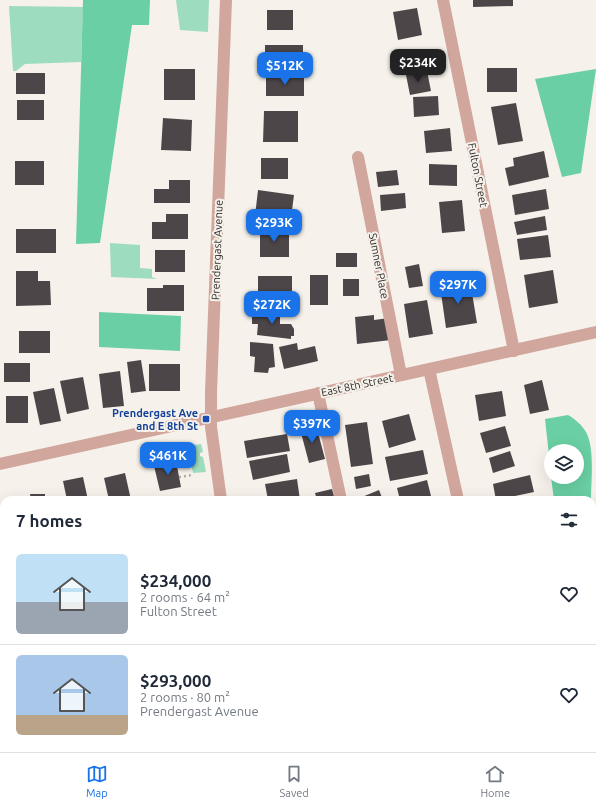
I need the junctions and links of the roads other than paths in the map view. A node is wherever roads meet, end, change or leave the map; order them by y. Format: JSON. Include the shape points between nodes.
{"nodes":[{"id":1,"x":226,"y":0,"type":"edge"},
{"id":2,"x":443,"y":0,"type":"edge"},
{"id":3,"x":358,"y":157,"type":"dead end"},
{"id":4,"x":596,"y":332,"type":"edge"},
{"id":5,"x":514,"y":351,"type":"junction"},
{"id":6,"x":429,"y":369,"type":"junction"},
{"id":7,"x":401,"y":375,"type":"junction"},
{"id":8,"x":318,"y":393,"type":"junction"},
{"id":9,"x":211,"y":418,"type":"junction"},
{"id":10,"x":0,"y":464,"type":"edge"},
{"id":11,"x":221,"y":496,"type":"edge"},
{"id":12,"x":340,"y":496,"type":"edge"},
{"id":13,"x":457,"y":496,"type":"edge"}],
"edges":[{"from":1,"to":9,"type":"street","name":"Prendergast Avenue"},
{"from":2,"to":5,"type":"street","name":"Fulton Street"},
{"from":3,"to":7,"type":"street","name":"Sumner Place"},
{"from":4,"to":5,"type":"street","name":"East 8th Street"},
{"from":5,"to":6,"type":"street","name":"East 8th Street"},
{"from":6,"to":7,"type":"street","name":"East 8th Street"},
{"from":6,"to":13,"type":"street"},
{"from":7,"to":8,"type":"street","name":"East 8th Street"},
{"from":8,"to":9,"type":"street","name":"East 8th Street"},
{"from":8,"to":12,"type":"street"},
{"from":9,"to":10,"type":"street","name":"East 8th Street"},
{"from":9,"to":11,"type":"street","name":"Prendergast Avenue"}]}
